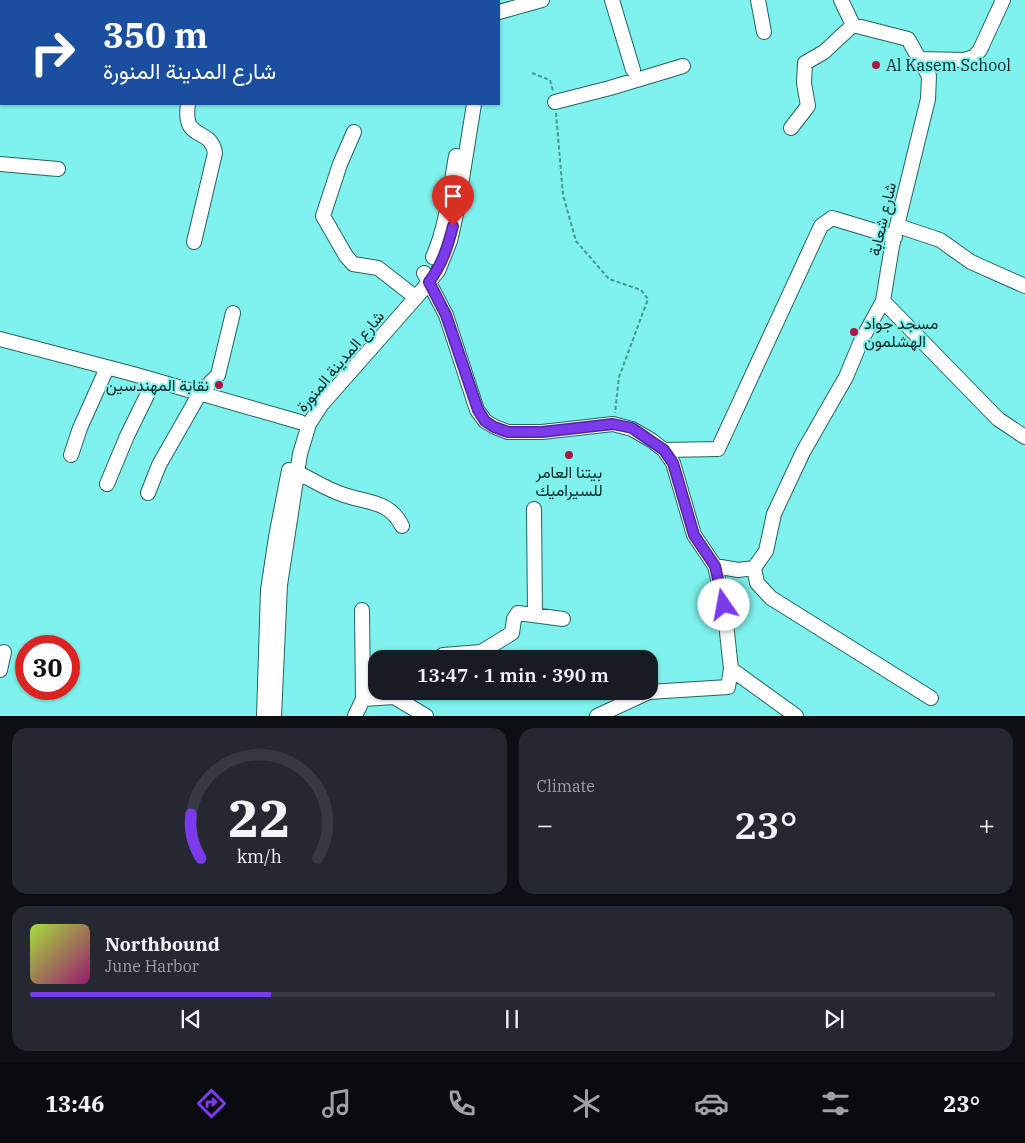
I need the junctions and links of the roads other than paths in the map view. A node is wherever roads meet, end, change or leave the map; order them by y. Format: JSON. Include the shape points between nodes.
{"nodes":[{"id":1,"x":542,"y":0,"type":"edge"},
{"id":2,"x":612,"y":0,"type":"edge"},
{"id":3,"x":758,"y":0,"type":"edge"},
{"id":4,"x":841,"y":0,"type":"edge"},
{"id":5,"x":1003,"y":0,"type":"edge"},
{"id":6,"x":500,"y":12,"type":"edge"},
{"id":7,"x":853,"y":25,"type":"junction"},
{"id":8,"x":764,"y":32,"type":"dead end"},
{"id":9,"x":920,"y":59,"type":"junction"},
{"id":10,"x":683,"y":66,"type":"dead end"},
{"id":11,"x":633,"y":70,"type":"dead end"},
{"id":12,"x":555,"y":102,"type":"road end"},
{"id":13,"x":188,"y":105,"type":"edge"},
{"id":14,"x":465,"y":105,"type":"edge"},
{"id":15,"x":474,"y":105,"type":"edge"},
{"id":16,"x":791,"y":128,"type":"dead end"},
{"id":17,"x":354,"y":132,"type":"dead end"},
{"id":18,"x":0,"y":164,"type":"edge"},
{"id":19,"x":58,"y":169,"type":"dead end"},
{"id":20,"x":897,"y":231,"type":"junction"},
{"id":21,"x":194,"y":242,"type":"dead end"},
{"id":22,"x":426,"y":277,"type":"junction"},
{"id":23,"x":1025,"y":286,"type":"edge"},
{"id":24,"x":410,"y":293,"type":"junction"},
{"id":25,"x":883,"y":301,"type":"junction"},
{"id":26,"x":233,"y":313,"type":"dead end"},
{"id":27,"x":0,"y":339,"type":"edge"},
{"id":28,"x":106,"y":368,"type":"junction"},
{"id":29,"x":154,"y":381,"type":"junction"},
{"id":30,"x":200,"y":393,"type":"junction"},
{"id":31,"x":300,"y":422,"type":"junction"},
{"id":32,"x":1025,"y":437,"type":"edge"},
{"id":33,"x":664,"y":450,"type":"junction"},
{"id":34,"x":71,"y":454,"type":"dead end"},
{"id":35,"x":298,"y":473,"type":"junction"},
{"id":36,"x":108,"y":484,"type":"dead end"},
{"id":37,"x":148,"y":492,"type":"dead end"},
{"id":38,"x":534,"y":509,"type":"dead end"},
{"id":39,"x":402,"y":526,"type":"dead end"},
{"id":40,"x":715,"y":566,"type":"junction"},
{"id":41,"x":754,"y":568,"type":"junction"},
{"id":42,"x":362,"y":610,"type":"dead end"},
{"id":43,"x":535,"y":615,"type":"junction"},
{"id":44,"x":562,"y":619,"type":"dead end"},
{"id":45,"x":484,"y":650,"type":"edge"},
{"id":46,"x":4,"y":652,"type":"dead end"},
{"id":47,"x":731,"y":669,"type":"junction"},
{"id":48,"x":0,"y":670,"type":"edge"},
{"id":49,"x":368,"y":698,"type":"edge"},
{"id":50,"x":931,"y":698,"type":"dead end"},
{"id":51,"x":363,"y":699,"type":"junction"},
{"id":52,"x":405,"y":700,"type":"edge"},
{"id":53,"x":264,"y":716,"type":"edge"},
{"id":54,"x":274,"y":716,"type":"edge"},
{"id":55,"x":355,"y":716,"type":"edge"},
{"id":56,"x":426,"y":716,"type":"edge"},
{"id":57,"x":597,"y":716,"type":"edge"},
{"id":58,"x":796,"y":716,"type":"edge"}],
"edges":[{"from":1,"to":6,"type":"street"},
{"from":2,"to":11,"type":"street"},
{"from":3,"to":8,"type":"street"},
{"from":4,"to":7,"type":"street"},
{"from":5,"to":9,"type":"street","via":[[974,57],[964,60]]},
{"from":7,"to":9,"type":"street","name":"شارع شعابة","via":[[908,39]]},
{"from":7,"to":16,"type":"street","via":[[824,52],[805,63],[808,106]]},
{"from":9,"to":20,"type":"street","name":"شارع شعابة","via":[[929,76],[928,99]]},
{"from":10,"to":12,"type":"street"},
{"from":13,"to":21,"type":"street","via":[[189,126],[210,140],[215,153]]},
{"from":14,"to":22,"type":"street","name":"شارع المدينة المنورة","via":[[447,213]]},
{"from":15,"to":22,"type":"street","name":"شارع المدينة المنورة","via":[[450,241],[438,271]]},
{"from":17,"to":24,"type":"street","via":[[323,216],[353,264],[378,268]]},
{"from":18,"to":19,"type":"street"},
{"from":20,"to":23,"type":"street","via":[[940,240],[971,262]]},
{"from":20,"to":25,"type":"street","name":"شارع شعابة"},
{"from":20,"to":33,"type":"street","via":[[832,218],[821,226],[718,449]]},
{"from":22,"to":24,"type":"street","name":"شارع المدينة المنورة"},
{"from":22,"to":33,"type":"street","via":[[446,315],[478,410],[485,421],[508,432],[542,432],[613,424],[632,428]]},
{"from":22,"to":35,"type":"street","name":"شارع المدينة المنورة","via":[[322,404],[309,424]]},
{"from":24,"to":31,"type":"street","name":"شارع المدينة المنورة"},
{"from":25,"to":32,"type":"street","via":[[998,419]]},
{"from":25,"to":41,"type":"street","name":"شارع شعابة","via":[[846,377],[799,461],[774,514],[766,551]]},
{"from":26,"to":30,"type":"street","via":[[218,375]]},
{"from":27,"to":28,"type":"street"},
{"from":28,"to":29,"type":"street"},
{"from":28,"to":34,"type":"street"},
{"from":29,"to":30,"type":"street"},
{"from":29,"to":36,"type":"street"},
{"from":30,"to":31,"type":"street"},
{"from":30,"to":37,"type":"street"},
{"from":31,"to":53,"type":"street","name":"شارع المدينة المنورة","via":[[268,590]]},
{"from":33,"to":40,"type":"street","via":[[673,463],[694,535]]},
{"from":35,"to":39,"type":"street","via":[[342,495],[384,505],[398,517]]},
{"from":35,"to":54,"type":"street","name":"شارع المدينة المنورة","via":[[280,586]]},
{"from":38,"to":43,"type":"street"},
{"from":40,"to":41,"type":"street","via":[[738,570]]},
{"from":40,"to":47,"type":"street","via":[[724,605]]},
{"from":41,"to":50,"type":"street","via":[[758,583],[771,598]]},
{"from":42,"to":51,"type":"street"},
{"from":43,"to":44,"type":"street"},
{"from":43,"to":45,"type":"street","via":[[518,613],[512,633]]},
{"from":46,"to":48,"type":"street"},
{"from":47,"to":57,"type":"street","via":[[728,687],[648,692]]},
{"from":47,"to":58,"type":"street"},
{"from":49,"to":51,"type":"street"},
{"from":51,"to":55,"type":"street"},
{"from":52,"to":56,"type":"street"}]}
